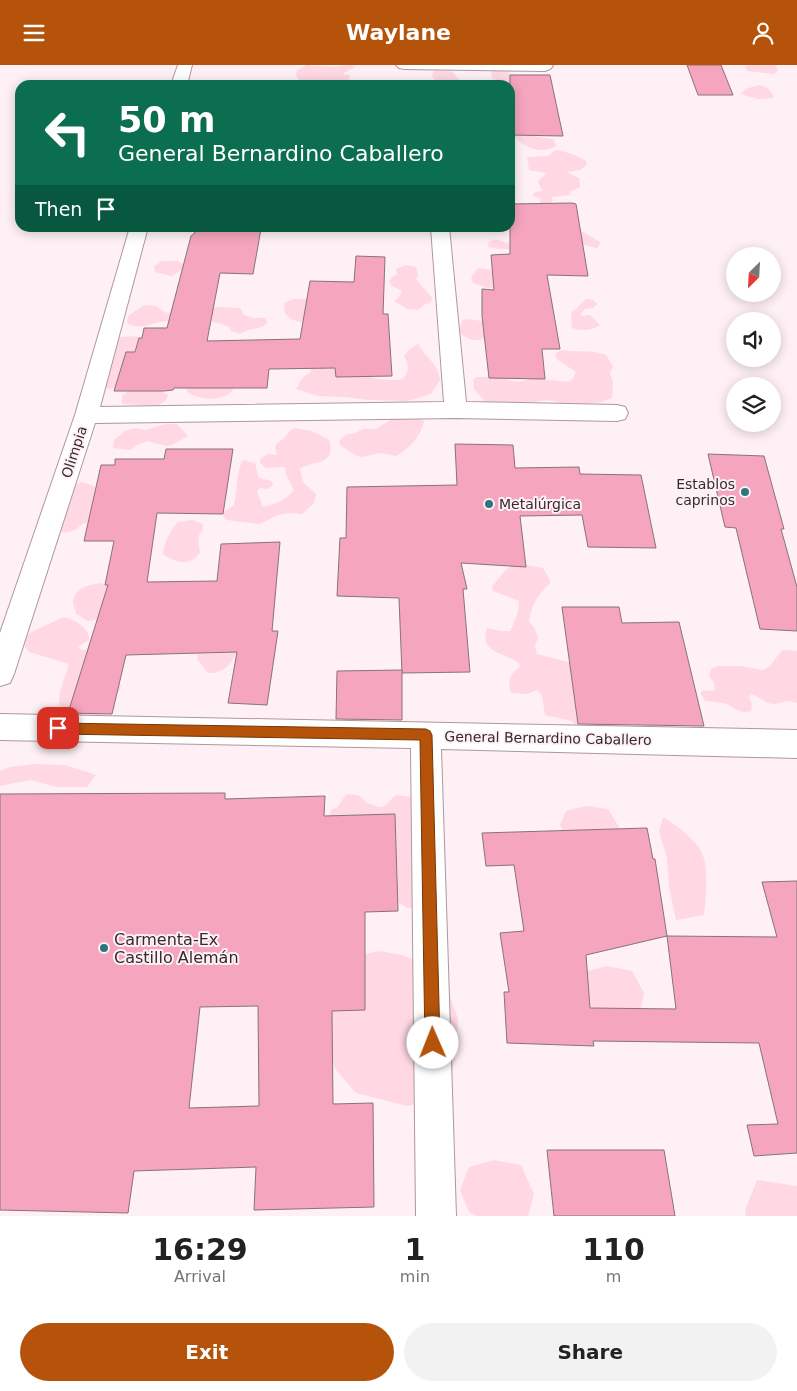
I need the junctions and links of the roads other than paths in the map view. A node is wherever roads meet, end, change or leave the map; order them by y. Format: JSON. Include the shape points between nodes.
{"nodes":[{"id":1,"x":185,"y":65,"type":"edge"},
{"id":2,"x":404,"y":65,"type":"edge"},
{"id":3,"x":426,"y":65,"type":"edge"},
{"id":4,"x":545,"y":66,"type":"edge"},
{"id":5,"x":180,"y":80,"type":"edge"},
{"id":6,"x":428,"y":80,"type":"edge"},
{"id":7,"x":138,"y":232,"type":"edge"},
{"id":8,"x":440,"y":232,"type":"edge"},
{"id":9,"x":456,"y":410,"type":"junction"},
{"id":10,"x":616,"y":413,"type":"dead end"},
{"id":11,"x":86,"y":415,"type":"junction"},
{"id":12,"x":0,"y":674,"type":"edge"},
{"id":13,"x":0,"y":727,"type":"edge"},
{"id":14,"x":426,"y":735,"type":"junction"},
{"id":15,"x":797,"y":744,"type":"edge"},
{"id":16,"x":436,"y":1216,"type":"edge"}],
"edges":[{"from":1,"to":5,"type":"street"},
{"from":2,"to":3,"type":"street"},
{"from":3,"to":4,"type":"street"},
{"from":3,"to":6,"type":"street"},
{"from":7,"to":11,"type":"street","name":"Olimpia"},
{"from":8,"to":9,"type":"street"},
{"from":9,"to":10,"type":"street"},
{"from":9,"to":11,"type":"street"},
{"from":11,"to":12,"type":"street","name":"Olimpia"},
{"from":13,"to":14,"type":"street","name":"General Bernardino Caballero"},
{"from":14,"to":15,"type":"street","name":"General Bernardino Caballero"},
{"from":14,"to":16,"type":"street"}]}
